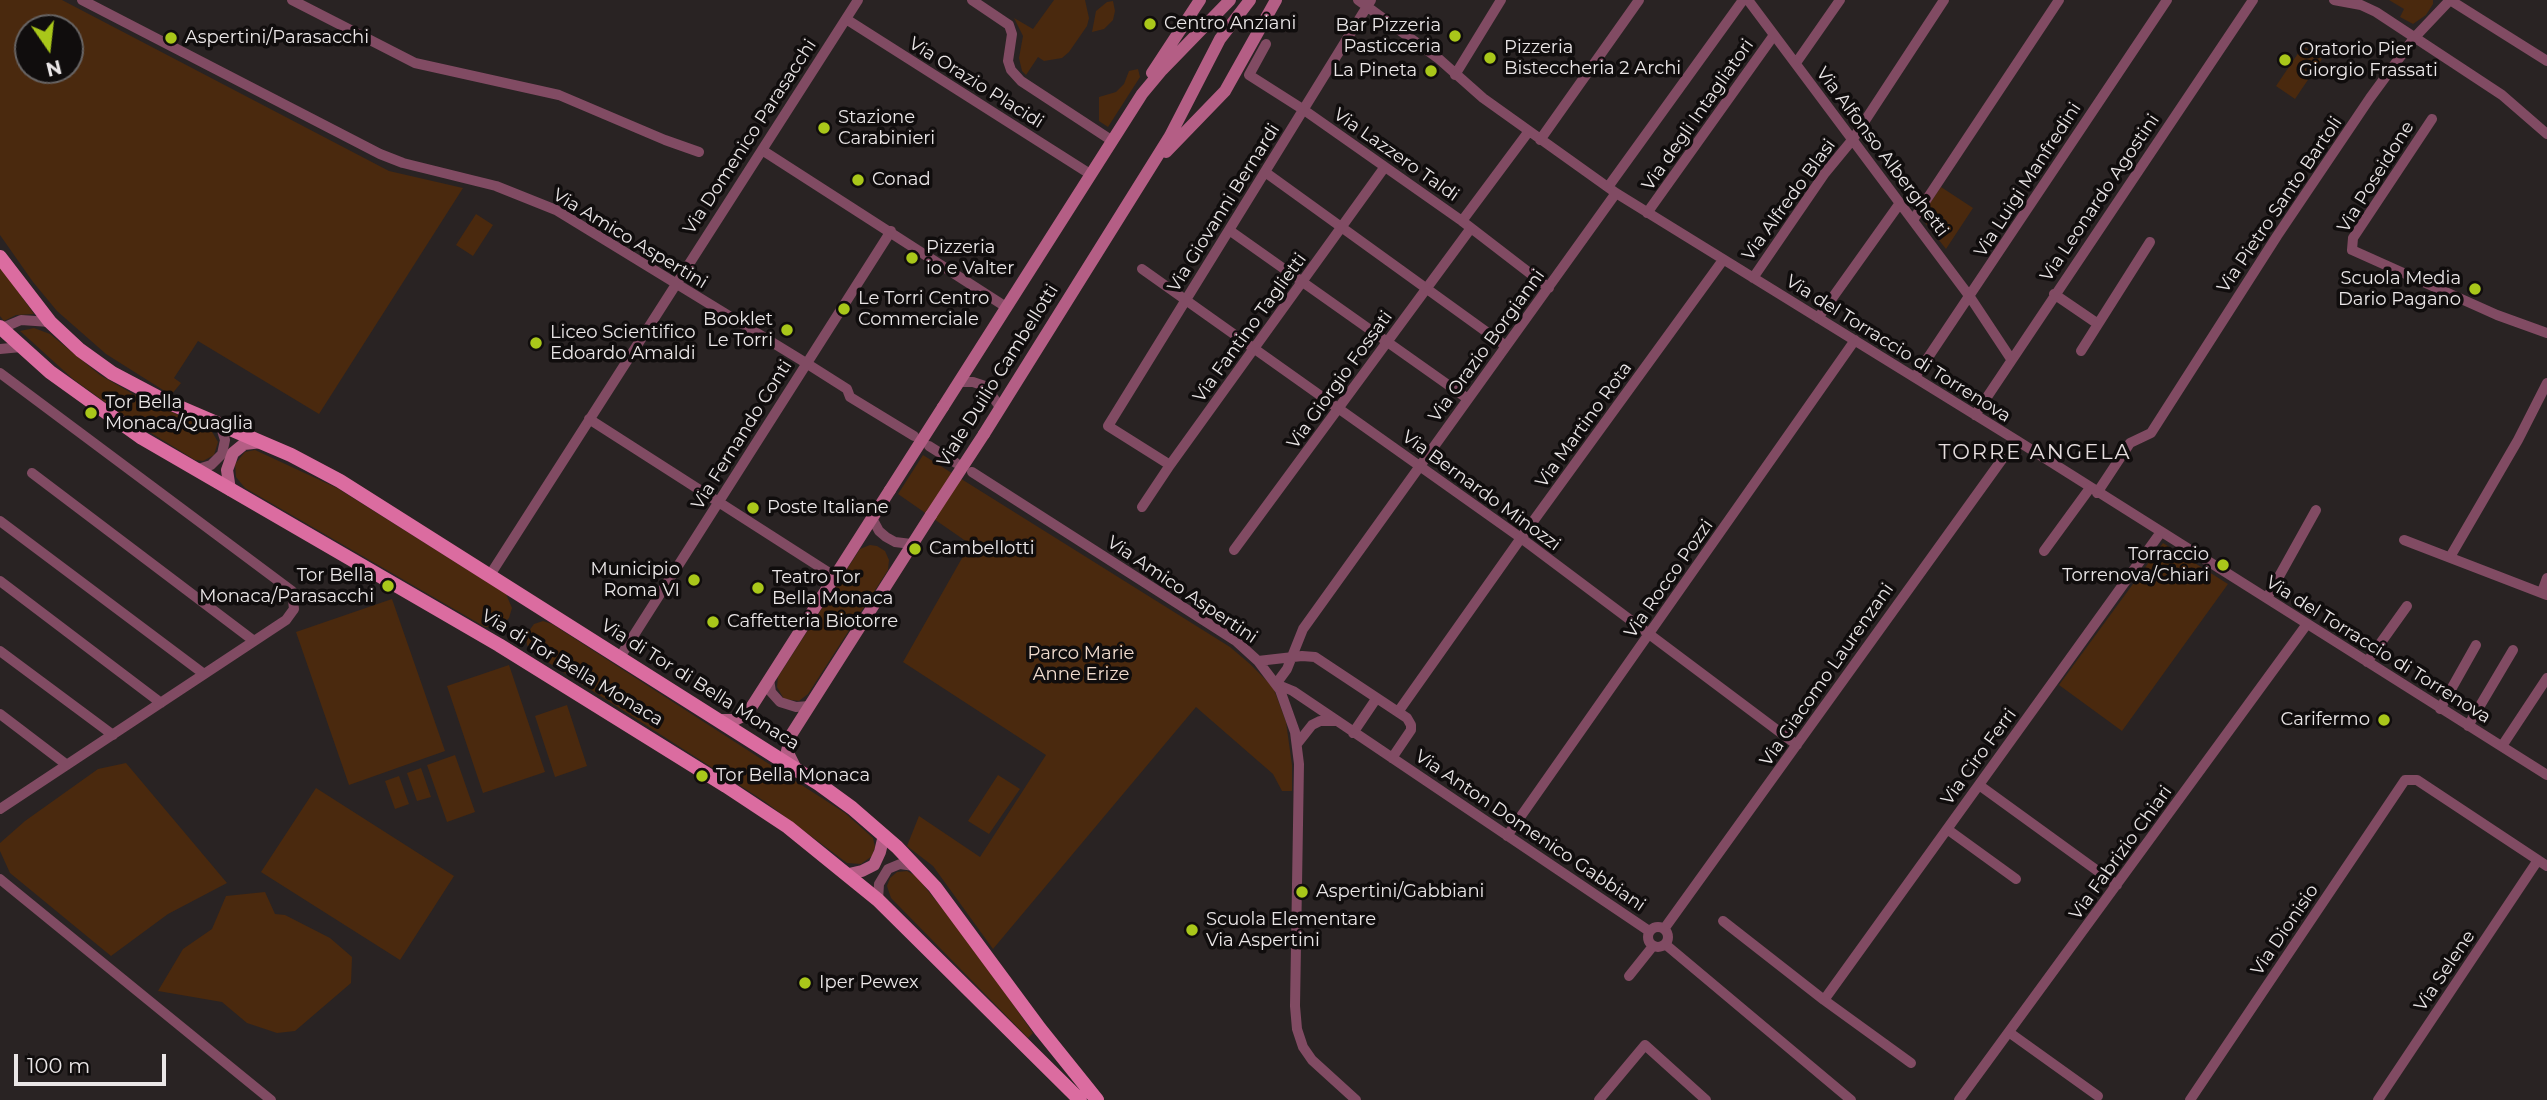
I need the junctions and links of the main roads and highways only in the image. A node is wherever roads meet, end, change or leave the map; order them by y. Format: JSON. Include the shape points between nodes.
{"nodes":[{"id":1,"x":1200,"y":0,"type":"edge"},
{"id":2,"x":1230,"y":0,"type":"edge"},
{"id":3,"x":1250,"y":0,"type":"edge"},
{"id":4,"x":1276,"y":0,"type":"edge"},
{"id":5,"x":1142,"y":94,"type":"junction"},
{"id":6,"x":1151,"y":167,"type":"junction"},
{"id":7,"x":0,"y":257,"type":"edge"},
{"id":8,"x":0,"y":328,"type":"edge"},
{"id":9,"x":262,"y":442,"type":"junction"},
{"id":10,"x":230,"y":490,"type":"junction"},
{"id":11,"x":719,"y":720,"type":"junction"},
{"id":12,"x":796,"y":770,"type":"junction"},
{"id":13,"x":884,"y":835,"type":"junction"},
{"id":14,"x":849,"y":874,"type":"junction"},
{"id":15,"x":1080,"y":1100,"type":"edge"},
{"id":16,"x":1097,"y":1100,"type":"edge"}],
"edges":[{"from":1,"to":5,"type":"main road"},
{"from":2,"to":5,"type":"main road","name":"Viale Duilio Cambellotti"},
{"from":3,"to":6,"type":"main road","name":"Viale Duilio Cambellotti","via":[[1212,52]]},
{"from":4,"to":6,"type":"main road","via":[[1225,91]]},
{"from":5,"to":11,"type":"main road","name":"Viale Duilio Cambellotti","bridge":true,"via":[[744,717]]},
{"from":6,"to":12,"type":"main road","name":"Viale Duilio Cambellotti","bridge":true,"via":[[790,735],[786,745]]},
{"from":7,"to":9,"type":"main road","name":"Via di Tor di Bella Monaca","via":[[50,322],[80,350],[165,401]]},
{"from":8,"to":10,"type":"main road","name":"Via di Tor Bella Monaca","via":[[102,411]]},
{"from":9,"to":10,"type":"main road","via":[[244,444],[233,453],[227,470]]},
{"from":9,"to":11,"type":"main road","name":"Via di Tor di Bella Monaca","via":[[340,481]]},
{"from":10,"to":14,"type":"main road","name":"Via di Tor Bella Monaca","via":[[688,761]]},
{"from":11,"to":12,"type":"main road","name":"Via di Tor di Bella Monaca"},
{"from":12,"to":13,"type":"main road","name":"Via di Tor di Bella Monaca"},
{"from":13,"to":14,"type":"main road","via":[[874,864]]},
{"from":13,"to":16,"type":"main road","name":"Via di Tor di Bella Monaca","via":[[918,867],[958,916]]},
{"from":14,"to":15,"type":"main road","name":"Via di Tor Bella Monaca"}]}
